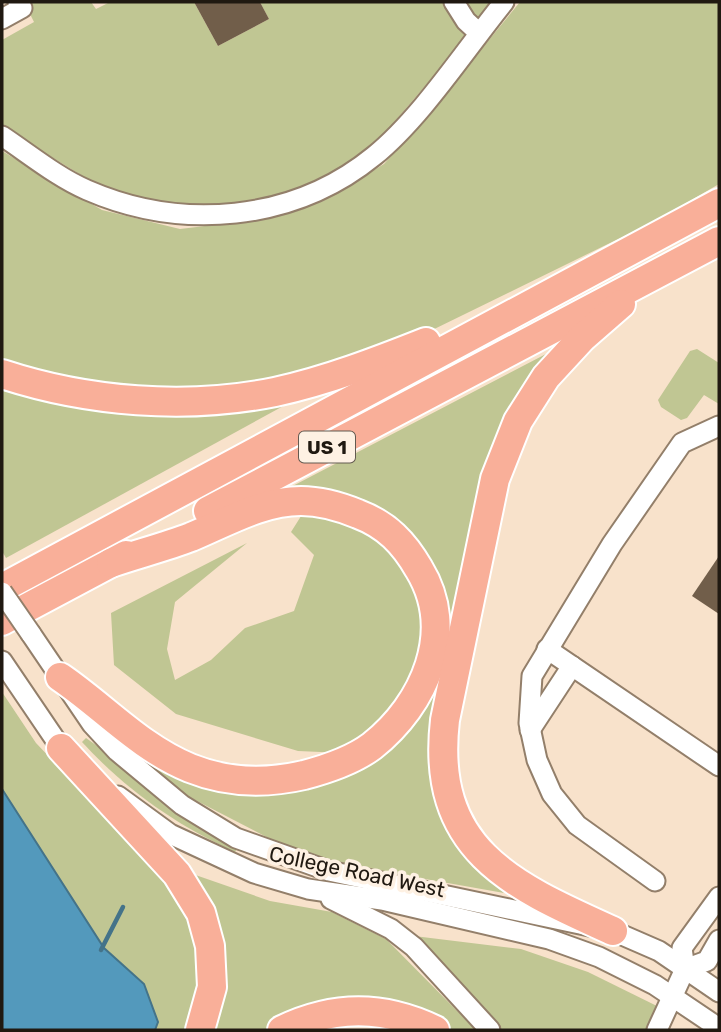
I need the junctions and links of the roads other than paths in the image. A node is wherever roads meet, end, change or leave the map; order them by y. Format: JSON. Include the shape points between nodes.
{"nodes":[{"id":1,"x":18,"y":2,"type":"edge"},
{"id":2,"x":454,"y":2,"type":"edge"},
{"id":3,"x":504,"y":2,"type":"edge"},
{"id":4,"x":2,"y":19,"type":"edge"},
{"id":5,"x":480,"y":33,"type":"junction"},
{"id":6,"x":2,"y":136,"type":"edge"},
{"id":7,"x":719,"y":203,"type":"edge"},
{"id":8,"x":719,"y":241,"type":"edge"},
{"id":9,"x":654,"y":276,"type":"junction"},
{"id":10,"x":543,"y":296,"type":"junction"},
{"id":11,"x":2,"y":374,"type":"edge"},
{"id":12,"x":719,"y":426,"type":"edge"},
{"id":13,"x":111,"y":562,"type":"junction"},
{"id":14,"x":2,"y":590,"type":"edge"},
{"id":15,"x":2,"y":621,"type":"edge"},
{"id":16,"x":547,"y":649,"type":"junction"},
{"id":17,"x":2,"y":661,"type":"edge"},
{"id":18,"x":572,"y":666,"type":"junction"},
{"id":19,"x":60,"y":677,"type":"junction"},
{"id":20,"x":530,"y":730,"type":"junction"},
{"id":21,"x":61,"y":748,"type":"junction"},
{"id":22,"x":719,"y":766,"type":"edge"},
{"id":23,"x":655,"y":880,"type":"dead end"},
{"id":24,"x":308,"y":889,"type":"junction"},
{"id":25,"x":719,"y":897,"type":"edge"},
{"id":26,"x":613,"y":931,"type":"junction"},
{"id":27,"x":719,"y":940,"type":"edge"},
{"id":28,"x":685,"y":970,"type":"junction"},
{"id":29,"x":719,"y":992,"type":"edge"},
{"id":30,"x":674,"y":998,"type":"junction"},
{"id":31,"x":719,"y":1028,"type":"edge"},
{"id":32,"x":201,"y":1030,"type":"edge"},
{"id":33,"x":282,"y":1030,"type":"edge"},
{"id":34,"x":435,"y":1030,"type":"edge"},
{"id":35,"x":490,"y":1030,"type":"edge"},
{"id":36,"x":657,"y":1030,"type":"edge"}],
"edges":[{"from":1,"to":4,"type":"street","via":[[22,8]]},
{"from":2,"to":5,"type":"street"},
{"from":3,"to":5,"type":"street"},
{"from":5,"to":6,"type":"street","via":[[402,129],[374,156],[318,190],[265,209],[197,216],[126,205],[85,189]]},
{"from":7,"to":10,"type":"highway","number":"US 1"},
{"from":8,"to":9,"type":"highway","number":"US 1"},
{"from":9,"to":13,"type":"highway","number":"US 1"},
{"from":9,"to":26,"type":"highway","via":[[582,338],[547,377],[518,421],[495,479],[441,754],[445,787],[458,818],[497,871]]},
{"from":10,"to":11,"type":"highway","via":[[377,362],[274,392],[191,401],[119,399],[40,387]]},
{"from":10,"to":14,"type":"highway","number":"US 1"},
{"from":12,"to":16,"type":"street","via":[[682,443]]},
{"from":13,"to":15,"type":"highway","number":"US 1"},
{"from":13,"to":19,"type":"highway","via":[[190,537],[244,512],[301,501],[340,506],[378,522],[396,537],[428,582],[435,613],[435,650],[425,681],[396,722],[370,747],[340,763],[279,781],[233,781],[190,768],[155,750]]},
{"from":14,"to":19,"type":"street","name":"College Road West","bridge":true},
{"from":16,"to":18,"type":"street"},
{"from":16,"to":20,"type":"street","via":[[532,676]]},
{"from":17,"to":21,"type":"street","name":"College Road West"},
{"from":18,"to":20,"type":"street"},
{"from":18,"to":22,"type":"street"},
{"from":19,"to":26,"type":"street","name":"College Road West","via":[[92,724],[124,757],[182,805],[236,838],[329,871]]},
{"from":20,"to":23,"type":"street","via":[[552,794],[577,825]]},
{"from":21,"to":24,"type":"street","name":"College Road West","via":[[170,834],[254,873]]},
{"from":21,"to":32,"type":"highway","via":[[177,874],[201,913],[210,946],[212,987]]},
{"from":24,"to":30,"type":"street","name":"College Road West","via":[[382,900],[549,939],[599,957]]},
{"from":24,"to":35,"type":"street","via":[[391,929],[414,947]]},
{"from":25,"to":28,"type":"street","via":[[682,948]]},
{"from":26,"to":28,"type":"street","name":"College Road West","via":[[659,951]]},
{"from":27,"to":28,"type":"street","via":[[707,961]]},
{"from":28,"to":29,"type":"street","name":"College Road West"},
{"from":28,"to":30,"type":"street"},
{"from":30,"to":31,"type":"street","name":"College Road West"},
{"from":30,"to":36,"type":"street"},
{"from":33,"to":34,"type":"highway","via":[[304,1019],[362,1010],[390,1013]]}]}
